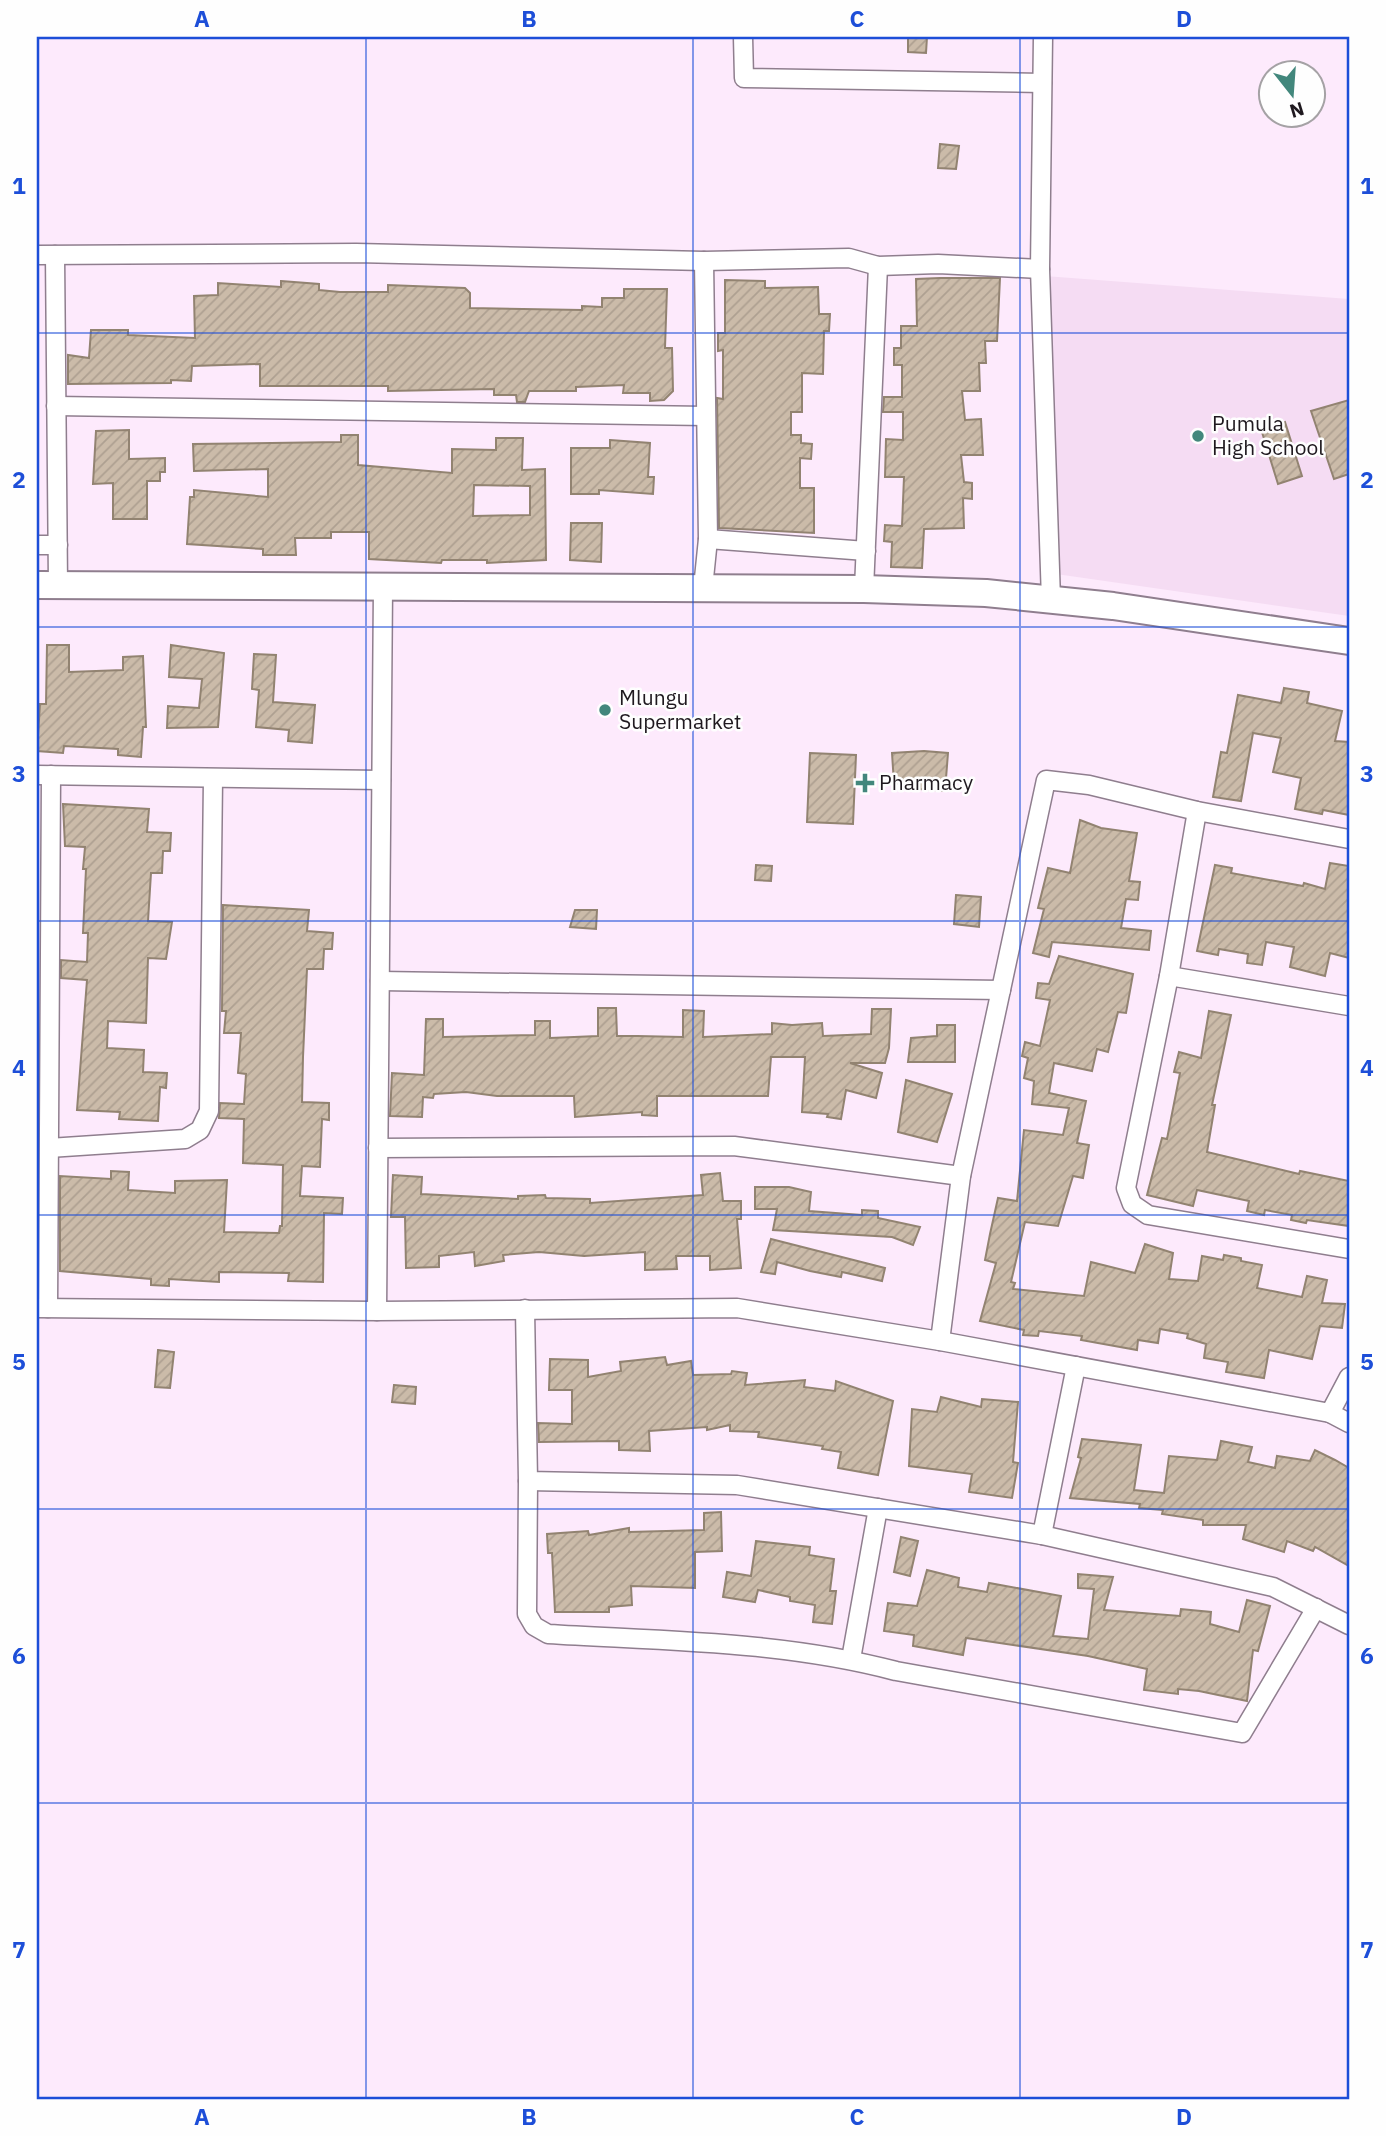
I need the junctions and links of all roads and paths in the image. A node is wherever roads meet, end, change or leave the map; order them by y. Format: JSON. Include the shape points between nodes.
{"nodes":[{"id":1,"x":743,"y":37,"type":"edge"},
{"id":2,"x":1043,"y":37,"type":"edge"},
{"id":3,"x":1042,"y":83,"type":"junction"},
{"id":4,"x":37,"y":255,"type":"edge"},
{"id":5,"x":55,"y":255,"type":"junction"},
{"id":6,"x":704,"y":261,"type":"junction"},
{"id":7,"x":878,"y":266,"type":"junction"},
{"id":8,"x":1040,"y":269,"type":"junction"},
{"id":9,"x":56,"y":406,"type":"junction"},
{"id":10,"x":706,"y":416,"type":"junction"},
{"id":11,"x":708,"y":539,"type":"junction"},
{"id":12,"x":37,"y":545,"type":"edge"},
{"id":13,"x":58,"y":545,"type":"junction"},
{"id":14,"x":866,"y":551,"type":"junction"},
{"id":15,"x":48,"y":585,"type":"edge"},
{"id":16,"x":383,"y":587,"type":"junction"},
{"id":17,"x":703,"y":588,"type":"junction"},
{"id":18,"x":864,"y":589,"type":"junction"},
{"id":19,"x":1051,"y":600,"type":"junction"},
{"id":20,"x":1349,"y":641,"type":"edge"},
{"id":21,"x":44,"y":775,"type":"edge"},
{"id":22,"x":213,"y":779,"type":"junction"},
{"id":23,"x":382,"y":780,"type":"junction"},
{"id":24,"x":1197,"y":811,"type":"junction"},
{"id":25,"x":1349,"y":839,"type":"edge"},
{"id":26,"x":1169,"y":976,"type":"junction"},
{"id":27,"x":380,"y":981,"type":"junction"},
{"id":28,"x":1001,"y":990,"type":"junction"},
{"id":29,"x":1349,"y":1006,"type":"edge"},
{"id":30,"x":49,"y":1148,"type":"junction"},
{"id":31,"x":378,"y":1148,"type":"junction"},
{"id":32,"x":961,"y":1176,"type":"junction"},
{"id":33,"x":1349,"y":1248,"type":"edge"},
{"id":34,"x":42,"y":1308,"type":"edge"},
{"id":35,"x":525,"y":1309,"type":"junction"},
{"id":36,"x":377,"y":1311,"type":"junction"},
{"id":37,"x":940,"y":1341,"type":"junction"},
{"id":38,"x":1076,"y":1366,"type":"junction"},
{"id":39,"x":1349,"y":1377,"type":"edge"},
{"id":40,"x":1330,"y":1413,"type":"junction"},
{"id":41,"x":1349,"y":1423,"type":"edge"},
{"id":42,"x":528,"y":1481,"type":"junction"},
{"id":43,"x":878,"y":1508,"type":"junction"},
{"id":44,"x":1042,"y":1535,"type":"junction"},
{"id":45,"x":1316,"y":1608,"type":"junction"},
{"id":46,"x":1349,"y":1625,"type":"edge"},
{"id":47,"x":851,"y":1659,"type":"junction"}],
"edges":[{"from":1,"to":3,"type":"street","via":[[744,78]]},
{"from":2,"to":3,"type":"street"},
{"from":3,"to":8,"type":"street"},
{"from":4,"to":5,"type":"street"},
{"from":5,"to":6,"type":"street","via":[[356,253]]},
{"from":5,"to":9,"type":"street"},
{"from":6,"to":7,"type":"street","via":[[849,258]]},
{"from":6,"to":10,"type":"street"},
{"from":7,"to":8,"type":"street"},
{"from":7,"to":14,"type":"street"},
{"from":8,"to":19,"type":"street"},
{"from":9,"to":10,"type":"street"},
{"from":9,"to":13,"type":"street"},
{"from":10,"to":11,"type":"street"},
{"from":11,"to":14,"type":"street"},
{"from":11,"to":17,"type":"street"},
{"from":12,"to":13,"type":"street"},
{"from":13,"to":15,"type":"street"},
{"from":14,"to":18,"type":"street"},
{"from":15,"to":16,"type":"street"},
{"from":16,"to":17,"type":"street"},
{"from":16,"to":23,"type":"street"},
{"from":17,"to":18,"type":"street"},
{"from":18,"to":19,"type":"street"},
{"from":19,"to":20,"type":"street"},
{"from":21,"to":22,"type":"street"},
{"from":21,"to":30,"type":"street"},
{"from":22,"to":23,"type":"street"},
{"from":22,"to":30,"type":"street","via":[[209,1111],[200,1130],[185,1139]]},
{"from":23,"to":27,"type":"street"},
{"from":24,"to":25,"type":"street"},
{"from":24,"to":26,"type":"street"},
{"from":24,"to":28,"type":"street","via":[[1089,785],[1046,780]]},
{"from":26,"to":29,"type":"street"},
{"from":26,"to":33,"type":"street","via":[[1126,1188],[1132,1204],[1148,1216]]},
{"from":27,"to":28,"type":"street"},
{"from":27,"to":31,"type":"street"},
{"from":28,"to":32,"type":"street"},
{"from":30,"to":34,"type":"street"},
{"from":31,"to":32,"type":"street","via":[[734,1146]]},
{"from":31,"to":36,"type":"street"},
{"from":32,"to":37,"type":"street"},
{"from":34,"to":36,"type":"street"},
{"from":35,"to":36,"type":"street"},
{"from":35,"to":37,"type":"street","via":[[737,1308]]},
{"from":35,"to":42,"type":"street"},
{"from":37,"to":38,"type":"street"},
{"from":38,"to":40,"type":"street"},
{"from":38,"to":44,"type":"street"},
{"from":39,"to":40,"type":"street"},
{"from":40,"to":41,"type":"street"},
{"from":42,"to":43,"type":"street","via":[[737,1485]]},
{"from":42,"to":47,"type":"street","via":[[527,1614],[534,1626],[548,1633],[747,1646]]},
{"from":43,"to":44,"type":"street"},
{"from":43,"to":47,"type":"street"},
{"from":44,"to":45,"type":"street","via":[[1225,1574],[1273,1587]]},
{"from":45,"to":46,"type":"street"},
{"from":45,"to":47,"type":"street","via":[[1242,1733],[895,1671]]}]}
